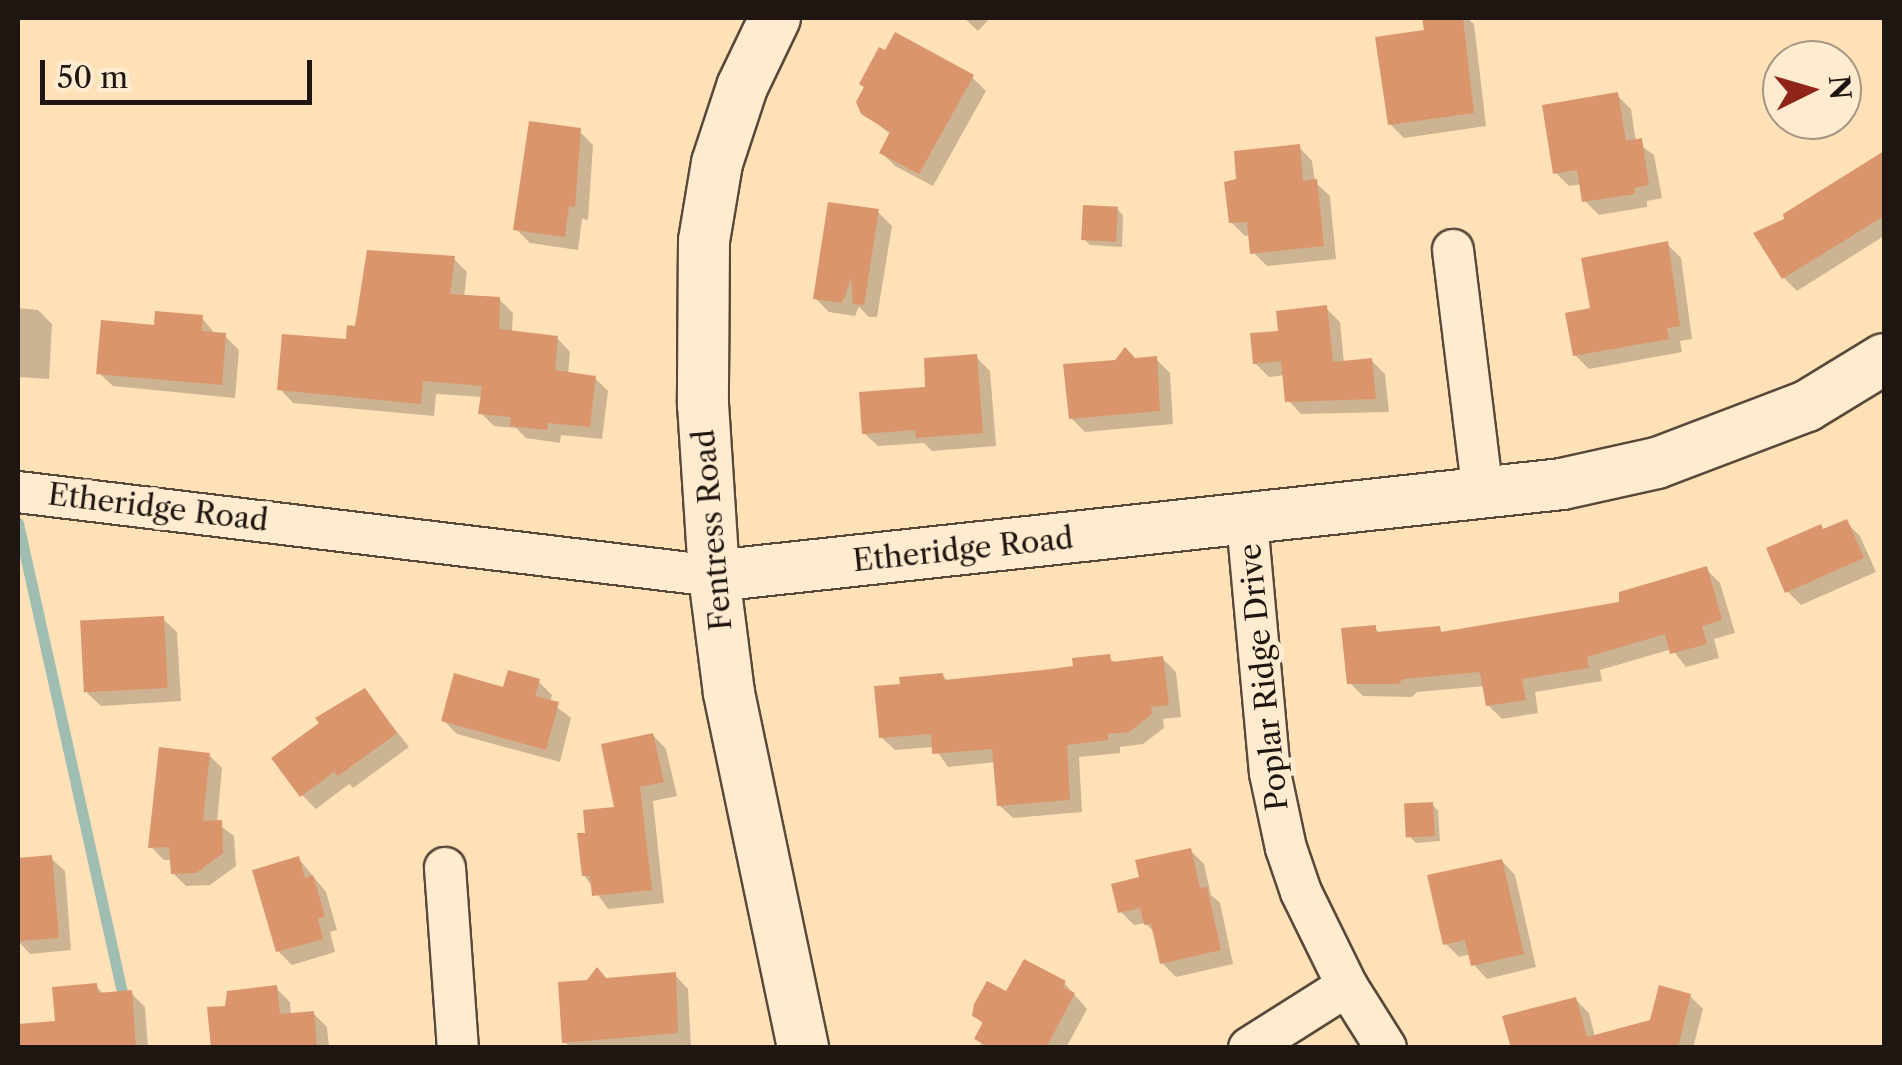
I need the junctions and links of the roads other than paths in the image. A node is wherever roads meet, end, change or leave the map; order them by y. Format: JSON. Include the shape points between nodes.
{"nodes":[{"id":1,"x":775,"y":18,"type":"edge"},
{"id":2,"x":1454,"y":250,"type":"dead end"},
{"id":3,"x":1884,"y":359,"type":"edge"},
{"id":4,"x":18,"y":492,"type":"edge"},
{"id":5,"x":1483,"y":494,"type":"junction"},
{"id":6,"x":1247,"y":521,"type":"junction"},
{"id":7,"x":714,"y":576,"type":"junction"},
{"id":8,"x":445,"y":868,"type":"dead end"},
{"id":9,"x":1347,"y":986,"type":"junction"},
{"id":10,"x":458,"y":1048,"type":"edge"},
{"id":11,"x":803,"y":1048,"type":"edge"},
{"id":12,"x":1249,"y":1048,"type":"edge"},
{"id":13,"x":1386,"y":1048,"type":"edge"}],
"edges":[{"from":1,"to":7,"type":"street","name":"Fentress Road","via":[[742,86],[717,163],[704,241],[703,404]]},
{"from":2,"to":5,"type":"street"},
{"from":3,"to":5,"type":"street","name":"Etheridge Road","via":[[1807,406],[1657,464]]},
{"from":4,"to":7,"type":"street","name":"Etheridge Road"},
{"from":5,"to":6,"type":"street","name":"Etheridge Road"},
{"from":6,"to":7,"type":"street","name":"Etheridge Road"},
{"from":6,"to":9,"type":"street","name":"Poplar Ridge Drive","via":[[1276,811],[1301,892]]},
{"from":7,"to":11,"type":"street","name":"Fentress Road","via":[[729,693]]},
{"from":8,"to":10,"type":"street"},
{"from":9,"to":12,"type":"street"},
{"from":9,"to":13,"type":"street","name":"Poplar Ridge Drive"}]}
